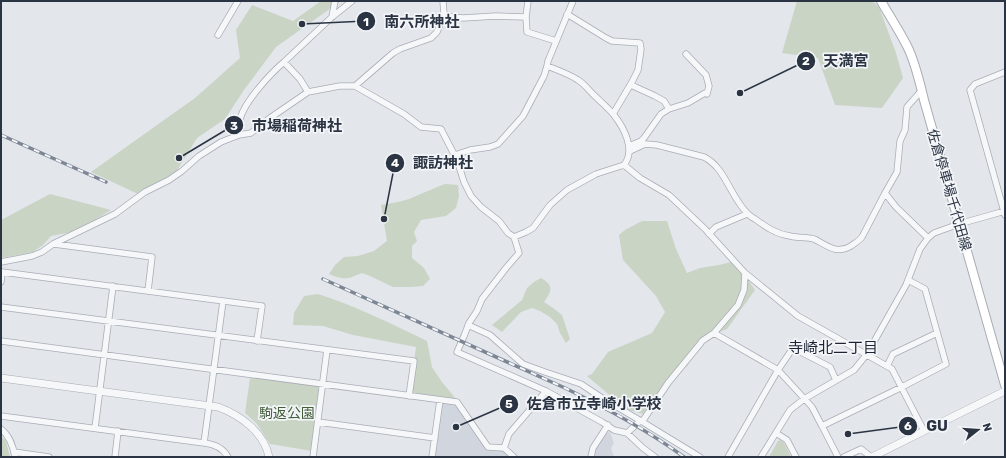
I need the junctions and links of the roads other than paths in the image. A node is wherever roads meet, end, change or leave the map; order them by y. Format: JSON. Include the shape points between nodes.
{"nodes":[{"id":1,"x":238,"y":1,"type":"edge"},
{"id":2,"x":335,"y":1,"type":"edge"},
{"id":3,"x":352,"y":1,"type":"edge"},
{"id":4,"x":443,"y":1,"type":"edge"},
{"id":5,"x":528,"y":1,"type":"edge"},
{"id":6,"x":573,"y":1,"type":"edge"},
{"id":7,"x":881,"y":1,"type":"edge"},
{"id":8,"x":567,"y":14,"type":"junction"},
{"id":9,"x":443,"y":16,"type":"junction"},
{"id":10,"x":332,"y":17,"type":"junction"},
{"id":11,"x":526,"y":17,"type":"junction"},
{"id":12,"x":218,"y":36,"type":"dead end"},
{"id":13,"x":556,"y":41,"type":"junction"},
{"id":14,"x":686,"y":54,"type":"dead end"},
{"id":15,"x":284,"y":62,"type":"junction"},
{"id":16,"x":547,"y":66,"type":"junction"},
{"id":17,"x":1005,"y":74,"type":"edge"},
{"id":18,"x":630,"y":85,"type":"junction"},
{"id":19,"x":355,"y":86,"type":"junction"},
{"id":20,"x":922,"y":90,"type":"junction"},
{"id":21,"x":308,"y":92,"type":"junction"},
{"id":22,"x":669,"y":109,"type":"junction"},
{"id":23,"x":613,"y":114,"type":"junction"},
{"id":24,"x":239,"y":135,"type":"junction"},
{"id":25,"x":629,"y":148,"type":"junction"},
{"id":26,"x":455,"y":155,"type":"junction"},
{"id":27,"x":624,"y":165,"type":"junction"},
{"id":28,"x":885,"y":193,"type":"junction"},
{"id":29,"x":1005,"y":212,"type":"edge"},
{"id":30,"x":747,"y":214,"type":"junction"},
{"id":31,"x":959,"y":224,"type":"junction"},
{"id":32,"x":709,"y":234,"type":"junction"},
{"id":33,"x":514,"y":237,"type":"junction"},
{"id":34,"x":928,"y":238,"type":"junction"},
{"id":35,"x":53,"y":244,"type":"junction"},
{"id":36,"x":1,"y":262,"type":"edge"},
{"id":37,"x":745,"y":273,"type":"junction"},
{"id":38,"x":908,"y":280,"type":"junction"},
{"id":39,"x":1,"y":282,"type":"edge"},
{"id":40,"x":113,"y":286,"type":"junction"},
{"id":41,"x":148,"y":291,"type":"junction"},
{"id":42,"x":223,"y":301,"type":"junction"},
{"id":43,"x":1,"y":306,"type":"edge"},
{"id":44,"x":108,"y":321,"type":"junction"},
{"id":45,"x":468,"y":325,"type":"junction"},
{"id":46,"x":714,"y":333,"type":"junction"},
{"id":47,"x":938,"y":333,"type":"junction"},
{"id":48,"x":218,"y":335,"type":"junction"},
{"id":49,"x":1,"y":341,"type":"edge"},
{"id":50,"x":257,"y":341,"type":"junction"},
{"id":51,"x":327,"y":350,"type":"junction"},
{"id":52,"x":867,"y":354,"type":"junction"},
{"id":53,"x":104,"y":355,"type":"junction"},
{"id":54,"x":887,"y":366,"type":"junction"},
{"id":55,"x":214,"y":370,"type":"junction"},
{"id":56,"x":778,"y":370,"type":"junction"},
{"id":57,"x":1,"y":378,"type":"edge"},
{"id":58,"x":836,"y":380,"type":"junction"},
{"id":59,"x":323,"y":384,"type":"junction"},
{"id":60,"x":1005,"y":385,"type":"edge"},
{"id":61,"x":902,"y":387,"type":"junction"},
{"id":62,"x":99,"y":391,"type":"junction"},
{"id":63,"x":1005,"y":391,"type":"edge"},
{"id":64,"x":546,"y":392,"type":"junction"},
{"id":65,"x":409,"y":396,"type":"junction"},
{"id":66,"x":804,"y":399,"type":"junction"},
{"id":67,"x":440,"y":400,"type":"junction"},
{"id":68,"x":209,"y":406,"type":"junction"},
{"id":69,"x":1,"y":416,"type":"edge"},
{"id":70,"x":641,"y":421,"type":"junction"},
{"id":71,"x":318,"y":422,"type":"junction"},
{"id":72,"x":608,"y":425,"type":"junction"},
{"id":73,"x":822,"y":426,"type":"junction"},
{"id":74,"x":94,"y":428,"type":"junction"},
{"id":75,"x":1,"y":429,"type":"edge"},
{"id":76,"x":118,"y":431,"type":"junction"},
{"id":77,"x":924,"y":431,"type":"junction"},
{"id":78,"x":627,"y":433,"type":"junction"},
{"id":79,"x":776,"y":433,"type":"junction"},
{"id":80,"x":435,"y":438,"type":"junction"},
{"id":81,"x":204,"y":442,"type":"junction"},
{"id":82,"x":504,"y":448,"type":"junction"},
{"id":83,"x":15,"y":455,"type":"edge"},
{"id":84,"x":49,"y":457,"type":"edge"},
{"id":85,"x":115,"y":457,"type":"edge"},
{"id":86,"x":228,"y":457,"type":"edge"},
{"id":87,"x":269,"y":457,"type":"edge"},
{"id":88,"x":313,"y":457,"type":"edge"},
{"id":89,"x":432,"y":457,"type":"edge"},
{"id":90,"x":514,"y":457,"type":"edge"},
{"id":91,"x":590,"y":457,"type":"edge"},
{"id":92,"x":655,"y":457,"type":"edge"},
{"id":93,"x":700,"y":457,"type":"edge"},
{"id":94,"x":728,"y":457,"type":"edge"},
{"id":95,"x":761,"y":457,"type":"edge"},
{"id":96,"x":796,"y":457,"type":"edge"},
{"id":97,"x":838,"y":457,"type":"edge"},
{"id":98,"x":844,"y":457,"type":"edge"},
{"id":99,"x":872,"y":457,"type":"edge"}],
"edges":[{"from":1,"to":12,"type":"street"},
{"from":2,"to":10,"type":"street"},
{"from":3,"to":10,"type":"street"},
{"from":4,"to":9,"type":"street"},
{"from":5,"to":11,"type":"street"},
{"from":6,"to":8,"type":"street"},
{"from":7,"to":20,"type":"main road","name":"佐倉停車場千代田線","via":[[909,50]]},
{"from":8,"to":13,"type":"street"},
{"from":8,"to":18,"type":"street","via":[[612,41],[640,43],[638,70]]},
{"from":9,"to":11,"type":"street"},
{"from":9,"to":19,"type":"street","via":[[437,32],[431,38],[392,53]]},
{"from":10,"to":15,"type":"street"},
{"from":11,"to":13,"type":"street","via":[[527,32]]},
{"from":13,"to":16,"type":"street"},
{"from":14,"to":22,"type":"street","via":[[706,75],[709,86],[707,94]]},
{"from":15,"to":21,"type":"street"},
{"from":15,"to":24,"type":"street","via":[[246,105],[240,120]]},
{"from":16,"to":23,"type":"street","via":[[580,80]]},
{"from":16,"to":26,"type":"street","via":[[523,116],[498,144]]},
{"from":17,"to":29,"type":"street","via":[[974,84],[970,90]]},
{"from":18,"to":22,"type":"street","via":[[664,101]]},
{"from":18,"to":23,"type":"street"},
{"from":19,"to":21,"type":"street"},
{"from":19,"to":26,"type":"street","via":[[404,114],[421,127],[442,129]]},
{"from":20,"to":28,"type":"street","via":[[907,107],[897,172]]},
{"from":20,"to":31,"type":"main road","name":"佐倉停車場千代田線"},
{"from":21,"to":24,"type":"street","via":[[251,133]]},
{"from":22,"to":25,"type":"street","via":[[661,114],[641,141]]},
{"from":23,"to":25,"type":"street","via":[[620,124]]},
{"from":24,"to":35,"type":"street","via":[[221,142],[199,156],[169,180],[145,192],[115,214]]},
{"from":25,"to":27,"type":"street","via":[[627,162]]},
{"from":25,"to":30,"type":"street","via":[[645,144],[657,145],[708,159],[721,172]]},
{"from":26,"to":33,"type":"street","via":[[471,196]]},
{"from":27,"to":32,"type":"street","via":[[669,196]]},
{"from":27,"to":33,"type":"street","via":[[596,174],[566,190],[550,205],[533,228]]},
{"from":28,"to":30,"type":"street","via":[[859,241],[841,250],[813,239],[775,233]]},
{"from":28,"to":34,"type":"street"},
{"from":29,"to":31,"type":"street"},
{"from":30,"to":32,"type":"street","via":[[716,227]]},
{"from":31,"to":34,"type":"street","via":[[934,233]]},
{"from":31,"to":60,"type":"main road","name":"佐倉停車場千代田線"},
{"from":32,"to":37,"type":"street"},
{"from":33,"to":45,"type":"street","via":[[519,253],[482,299]]},
{"from":34,"to":38,"type":"street","via":[[920,249]]},
{"from":35,"to":36,"type":"street","via":[[32,256]]},
{"from":35,"to":41,"type":"street","via":[[152,257]]},
{"from":37,"to":46,"type":"street","via":[[744,290],[738,305]]},
{"from":37,"to":52,"type":"street","via":[[798,316]]},
{"from":38,"to":47,"type":"street","via":[[925,289]]},
{"from":38,"to":52,"type":"street"},
{"from":39,"to":40,"type":"street","via":[[2,272]]},
{"from":40,"to":41,"type":"street"},
{"from":40,"to":44,"type":"street"},
{"from":41,"to":42,"type":"street"},
{"from":42,"to":48,"type":"street"},
{"from":42,"to":50,"type":"street","via":[[262,306]]},
{"from":43,"to":44,"type":"street"},
{"from":44,"to":48,"type":"street"},
{"from":44,"to":53,"type":"street"},
{"from":45,"to":64,"type":"street","via":[[456,352]]},
{"from":45,"to":70,"type":"street","via":[[490,335],[523,364],[581,384]]},
{"from":46,"to":56,"type":"street"},
{"from":46,"to":70,"type":"street","via":[[702,341]]},
{"from":47,"to":54,"type":"street","via":[[893,354]]},
{"from":47,"to":61,"type":"street","via":[[946,364]]},
{"from":48,"to":50,"type":"street"},
{"from":48,"to":55,"type":"street"},
{"from":49,"to":53,"type":"street"},
{"from":50,"to":51,"type":"street"},
{"from":51,"to":59,"type":"street"},
{"from":51,"to":65,"type":"street","via":[[414,362]]},
{"from":52,"to":54,"type":"street"},
{"from":52,"to":58,"type":"street","via":[[854,370]]},
{"from":53,"to":55,"type":"street"},
{"from":53,"to":62,"type":"street"},
{"from":54,"to":61,"type":"street","via":[[892,369]]},
{"from":55,"to":59,"type":"street"},
{"from":55,"to":68,"type":"street"},
{"from":56,"to":58,"type":"street","via":[[793,348],[830,367]]},
{"from":56,"to":66,"type":"street"},
{"from":56,"to":94,"type":"street"},
{"from":57,"to":62,"type":"street"},
{"from":58,"to":66,"type":"street"},
{"from":59,"to":65,"type":"street"},
{"from":59,"to":71,"type":"street"},
{"from":61,"to":73,"type":"street"},
{"from":61,"to":77,"type":"street"},
{"from":62,"to":68,"type":"street"},
{"from":62,"to":74,"type":"street"},
{"from":63,"to":77,"type":"street"},
{"from":64,"to":72,"type":"street"},
{"from":64,"to":82,"type":"street","via":[[510,434]]},
{"from":65,"to":67,"type":"street"},
{"from":66,"to":73,"type":"street","via":[[812,407]]},
{"from":66,"to":79,"type":"street","via":[[790,410]]},
{"from":67,"to":80,"type":"street"},
{"from":67,"to":82,"type":"street","via":[[457,402],[488,447]]},
{"from":68,"to":81,"type":"street"},
{"from":68,"to":87,"type":"street","via":[[236,414],[247,423],[260,438]]},
{"from":69,"to":74,"type":"street"},
{"from":70,"to":78,"type":"street"},
{"from":70,"to":93,"type":"street"},
{"from":71,"to":80,"type":"street"},
{"from":71,"to":88,"type":"street"},
{"from":72,"to":78,"type":"street","via":[[614,430]]},
{"from":72,"to":91,"type":"street"},
{"from":73,"to":97,"type":"street"},
{"from":74,"to":76,"type":"street"},
{"from":75,"to":83,"type":"street","via":[[10,440]]},
{"from":76,"to":81,"type":"street"},
{"from":76,"to":85,"type":"street"},
{"from":77,"to":99,"type":"street"},
{"from":78,"to":92,"type":"street"},
{"from":79,"to":95,"type":"street"},
{"from":79,"to":96,"type":"street","via":[[788,440]]},
{"from":80,"to":89,"type":"street"},
{"from":81,"to":86,"type":"street","via":[[220,448]]},
{"from":82,"to":90,"type":"street"},
{"from":83,"to":84,"type":"street"},
{"from":98,"to":99,"type":"street","via":[[861,449]]}]}
